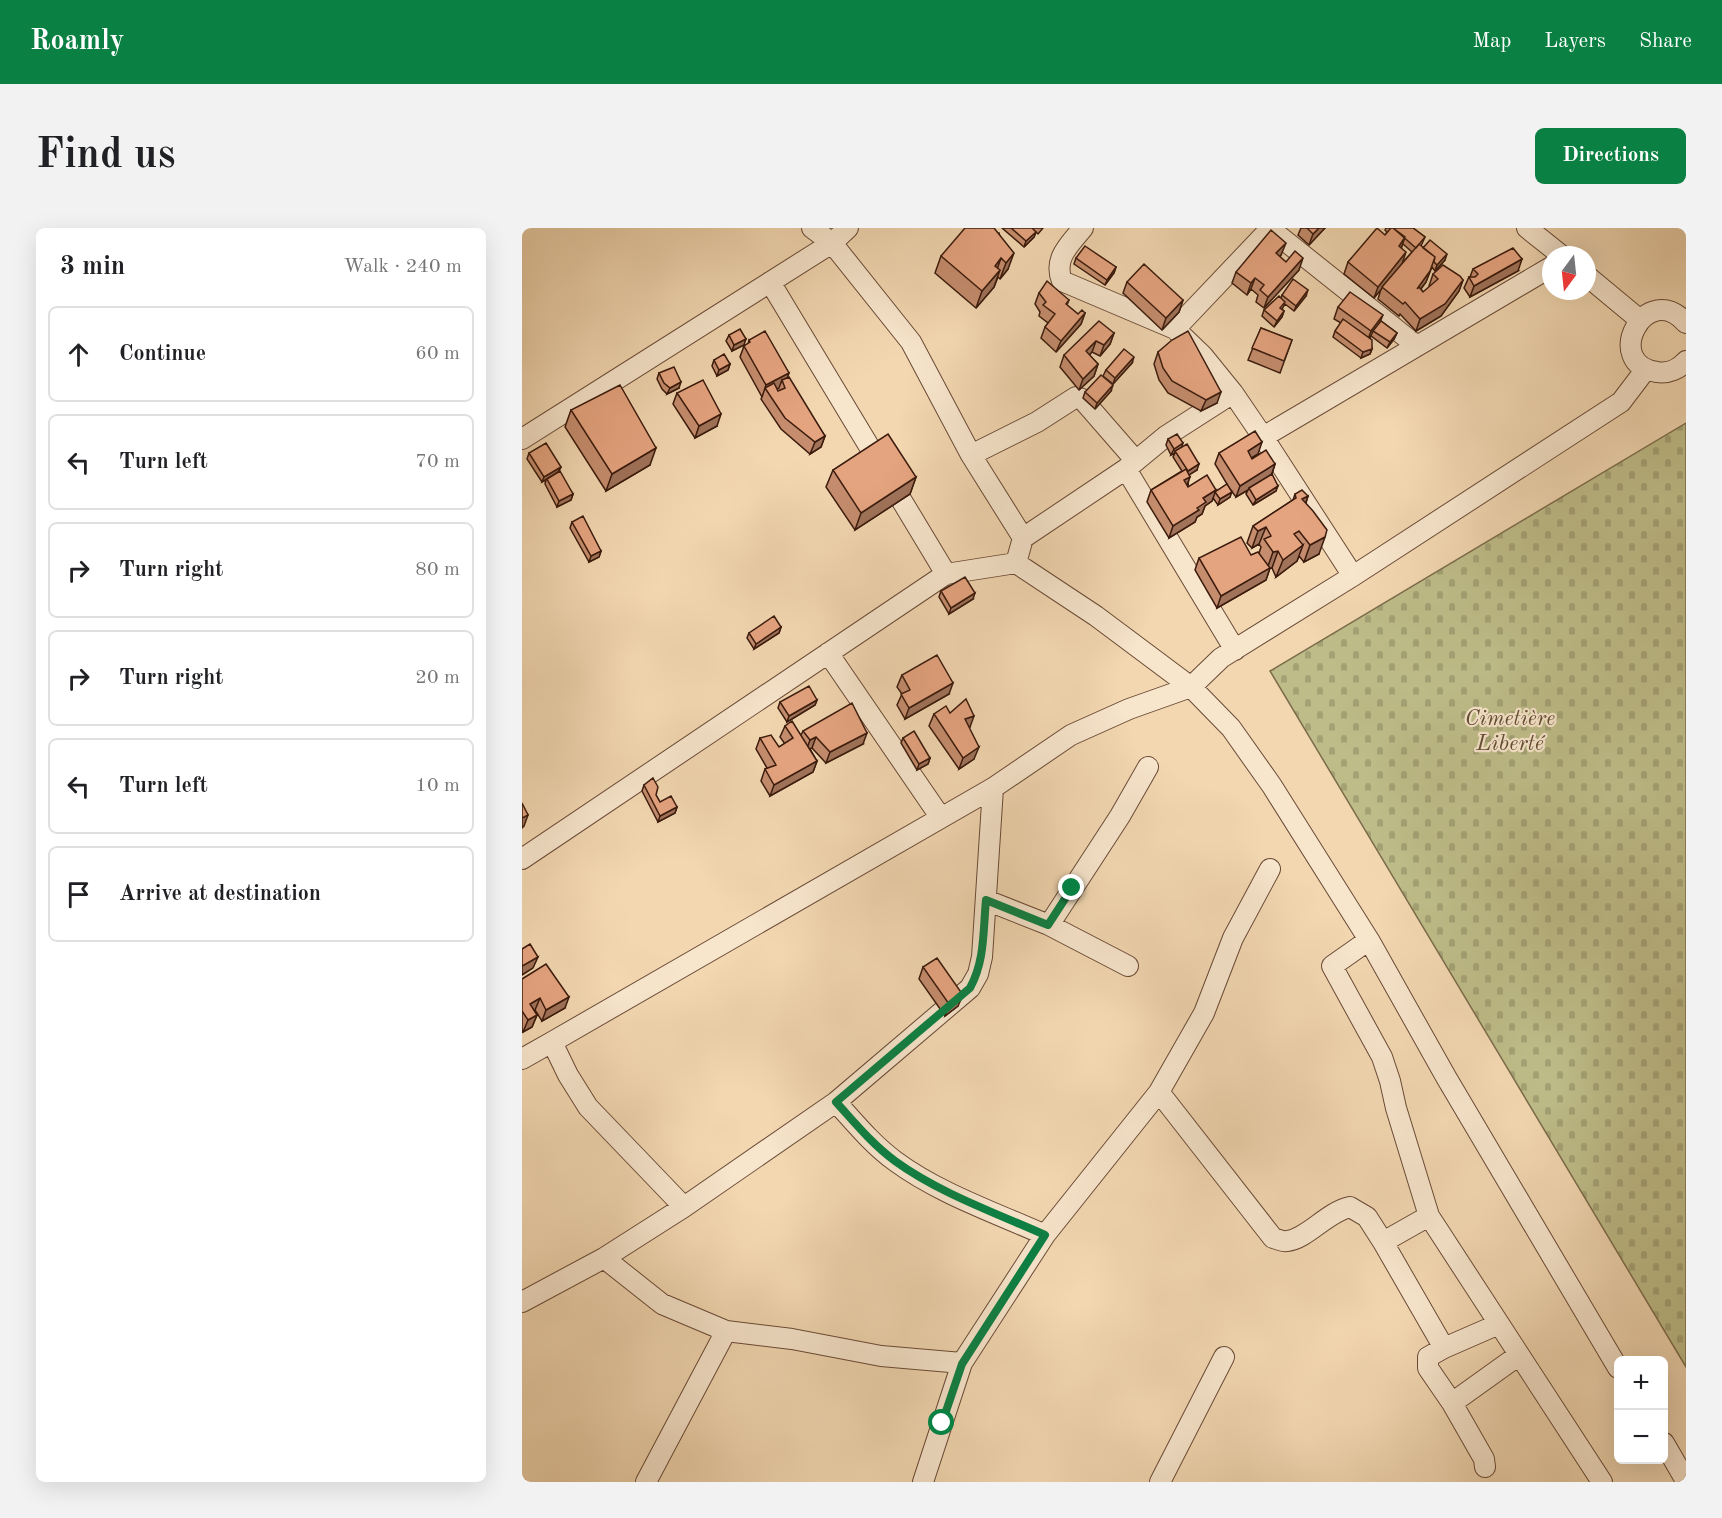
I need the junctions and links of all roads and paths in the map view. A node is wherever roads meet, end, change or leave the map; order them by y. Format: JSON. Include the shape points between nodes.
{"nodes":[{"id":1,"x":812,"y":228,"type":"edge"},
{"id":2,"x":848,"y":228,"type":"edge"},
{"id":3,"x":1269,"y":228,"type":"edge"},
{"id":4,"x":1078,"y":230,"type":"edge"},
{"id":5,"x":1535,"y":230,"type":"edge"},
{"id":6,"x":832,"y":243,"type":"junction"},
{"id":7,"x":1552,"y":246,"type":"edge"},
{"id":8,"x":1542,"y":272,"type":"edge"},
{"id":9,"x":770,"y":282,"type":"junction"},
{"id":10,"x":1596,"y":283,"type":"edge"},
{"id":11,"x":1683,"y":316,"type":"edge"},
{"id":12,"x":1640,"y":320,"type":"junction"},
{"id":13,"x":1175,"y":329,"type":"junction"},
{"id":14,"x":1417,"y":346,"type":"junction"},
{"id":15,"x":1685,"y":365,"type":"edge"},
{"id":16,"x":1646,"y":369,"type":"junction"},
{"id":17,"x":1233,"y":393,"type":"junction"},
{"id":18,"x":1263,"y":437,"type":"junction"},
{"id":19,"x":522,"y":439,"type":"edge"},
{"id":20,"x":971,"y":455,"type":"junction"},
{"id":21,"x":1131,"y":465,"type":"junction"},
{"id":22,"x":1023,"y":538,"type":"junction"},
{"id":23,"x":1016,"y":563,"type":"junction"},
{"id":24,"x":946,"y":574,"type":"junction"},
{"id":25,"x":1353,"y":576,"type":"junction"},
{"id":26,"x":1235,"y":650,"type":"junction"},
{"id":27,"x":828,"y":653,"type":"junction"},
{"id":28,"x":1191,"y":687,"type":"junction"},
{"id":29,"x":1148,"y":767,"type":"dead end"},
{"id":30,"x":993,"y":788,"type":"junction"},
{"id":31,"x":941,"y":818,"type":"junction"},
{"id":32,"x":522,"y":859,"type":"edge"},
{"id":33,"x":1270,"y":869,"type":"dead end"},
{"id":34,"x":986,"y":900,"type":"junction"},
{"id":35,"x":1048,"y":925,"type":"junction"},
{"id":36,"x":1369,"y":940,"type":"junction"},
{"id":37,"x":1128,"y":966,"type":"dead end"},
{"id":38,"x":552,"y":1042,"type":"junction"},
{"id":39,"x":522,"y":1059,"type":"edge"},
{"id":40,"x":1159,"y":1092,"type":"junction"},
{"id":41,"x":836,"y":1102,"type":"junction"},
{"id":42,"x":684,"y":1207,"type":"junction"},
{"id":43,"x":1429,"y":1216,"type":"junction"},
{"id":44,"x":1045,"y":1235,"type":"junction"},
{"id":45,"x":1383,"y":1242,"type":"junction"},
{"id":46,"x":604,"y":1258,"type":"junction"},
{"id":47,"x":522,"y":1302,"type":"edge"},
{"id":48,"x":1499,"y":1324,"type":"junction"},
{"id":49,"x":726,"y":1331,"type":"junction"},
{"id":50,"x":1444,"y":1348,"type":"junction"},
{"id":51,"x":1519,"y":1355,"type":"junction"},
{"id":52,"x":1224,"y":1357,"type":"dead end"},
{"id":53,"x":1614,"y":1361,"type":"edge"},
{"id":54,"x":962,"y":1364,"type":"junction"},
{"id":55,"x":1452,"y":1403,"type":"junction"},
{"id":56,"x":1668,"y":1450,"type":"edge"},
{"id":57,"x":1485,"y":1467,"type":"dead end"},
{"id":58,"x":1686,"y":1481,"type":"edge"},
{"id":59,"x":646,"y":1482,"type":"edge"},
{"id":60,"x":922,"y":1482,"type":"edge"},
{"id":61,"x":1160,"y":1482,"type":"edge"},
{"id":62,"x":1602,"y":1482,"type":"edge"}],
"edges":[{"from":1,"to":6,"type":"street"},
{"from":2,"to":6,"type":"street"},
{"from":3,"to":13,"type":"street"},
{"from":3,"to":14,"type":"street"},
{"from":4,"to":13,"type":"street","via":[[1061,258],[1058,270],[1062,281]]},
{"from":5,"to":7,"type":"street"},
{"from":6,"to":9,"type":"street"},
{"from":6,"to":20,"type":"street","via":[[911,342]]},
{"from":8,"to":14,"type":"street"},
{"from":9,"to":19,"type":"street"},
{"from":9,"to":24,"type":"street"},
{"from":10,"to":12,"type":"street"},
{"from":11,"to":12,"type":"street","via":[[1663,311]]},
{"from":12,"to":16,"type":"street","via":[[1631,341],[1635,357]]},
{"from":13,"to":17,"type":"street"},
{"from":14,"to":18,"type":"street"},
{"from":15,"to":16,"type":"street","via":[[1661,373]]},
{"from":16,"to":25,"type":"street","via":[[1621,402]]},
{"from":17,"to":18,"type":"street"},
{"from":17,"to":21,"type":"street","via":[[1166,436]]},
{"from":18,"to":25,"type":"street"},
{"from":20,"to":21,"type":"street","via":[[1037,422],[1076,397],[1082,399]]},
{"from":20,"to":22,"type":"street"},
{"from":21,"to":22,"type":"street"},
{"from":21,"to":26,"type":"street"},
{"from":22,"to":23,"type":"street"},
{"from":23,"to":24,"type":"street"},
{"from":23,"to":28,"type":"street","via":[[1096,616]]},
{"from":24,"to":27,"type":"street"},
{"from":25,"to":26,"type":"street"},
{"from":26,"to":28,"type":"street"},
{"from":27,"to":31,"type":"street"},
{"from":27,"to":32,"type":"street"},
{"from":28,"to":30,"type":"street","via":[[1071,735]]},
{"from":28,"to":36,"type":"street","via":[[1231,728],[1272,786]]},
{"from":29,"to":35,"type":"street"},
{"from":30,"to":31,"type":"street"},
{"from":30,"to":34,"type":"street"},
{"from":31,"to":38,"type":"street"},
{"from":33,"to":40,"type":"street","via":[[1233,938],[1204,1013]]},
{"from":34,"to":35,"type":"street"},
{"from":34,"to":41,"type":"street","via":[[982,957],[970,988]]},
{"from":35,"to":37,"type":"street"},
{"from":36,"to":43,"type":"street","via":[[1332,966],[1382,1057]]},
{"from":36,"to":53,"type":"street"},
{"from":38,"to":39,"type":"street"},
{"from":38,"to":42,"type":"street","via":[[588,1107]]},
{"from":40,"to":44,"type":"street"},
{"from":40,"to":45,"type":"street","via":[[1273,1238],[1284,1242],[1294,1239],[1338,1210],[1350,1207],[1367,1217]]},
{"from":41,"to":42,"type":"street"},
{"from":41,"to":44,"type":"street","via":[[867,1138],[896,1162],[933,1184]]},
{"from":42,"to":46,"type":"street"},
{"from":43,"to":45,"type":"street"},
{"from":43,"to":48,"type":"street"},
{"from":44,"to":54,"type":"street"},
{"from":45,"to":50,"type":"street"},
{"from":46,"to":47,"type":"street"},
{"from":46,"to":49,"type":"street","via":[[662,1304]]},
{"from":48,"to":50,"type":"street"},
{"from":48,"to":51,"type":"street"},
{"from":49,"to":54,"type":"street","via":[[881,1356]]},
{"from":49,"to":59,"type":"street"},
{"from":50,"to":55,"type":"street","via":[[1428,1358],[1427,1363]]},
{"from":51,"to":55,"type":"street"},
{"from":51,"to":62,"type":"street"},
{"from":52,"to":61,"type":"street"},
{"from":54,"to":60,"type":"street"},
{"from":55,"to":57,"type":"street"},
{"from":56,"to":58,"type":"street"}]}
